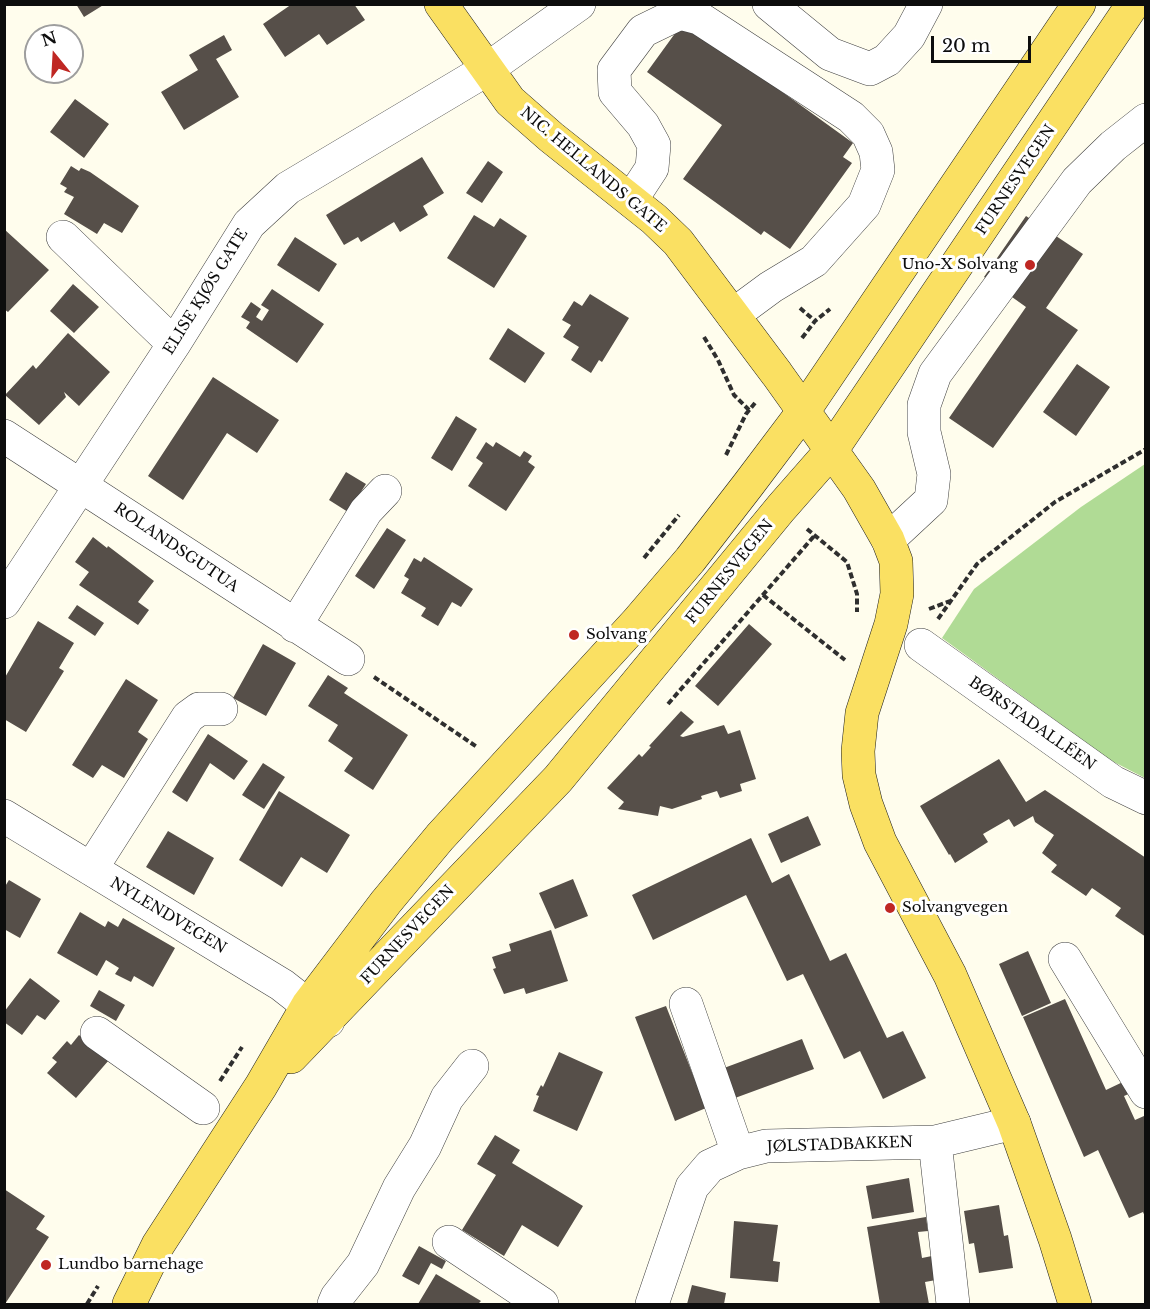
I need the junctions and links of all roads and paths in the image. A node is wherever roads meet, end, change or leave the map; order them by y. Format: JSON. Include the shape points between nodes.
{"nodes":[{"id":1,"x":441,"y":4,"type":"edge"},
{"id":2,"x":579,"y":4,"type":"edge"},
{"id":3,"x":769,"y":4,"type":"edge"},
{"id":4,"x":926,"y":4,"type":"edge"},
{"id":5,"x":1078,"y":4,"type":"edge"},
{"id":6,"x":1133,"y":4,"type":"edge"},
{"id":7,"x":486,"y":70,"type":"junction"},
{"id":8,"x":1146,"y":120,"type":"edge"},
{"id":9,"x":631,"y":200,"type":"junction"},
{"id":10,"x":63,"y":237,"type":"dead end"},
{"id":11,"x":733,"y":315,"type":"junction"},
{"id":12,"x":700,"y":330,"type":"dead end"},
{"id":13,"x":174,"y":344,"type":"junction"},
{"id":14,"x":755,"y":404,"type":"dead end"},
{"id":15,"x":749,"y":410,"type":"junction"},
{"id":16,"x":803,"y":412,"type":"junction"},
{"id":17,"x":4,"y":436,"type":"edge"},
{"id":18,"x":1146,"y":449,"type":"edge"},
{"id":19,"x":831,"y":451,"type":"junction"},
{"id":20,"x":721,"y":465,"type":"dead end"},
{"id":21,"x":82,"y":485,"type":"junction"},
{"id":22,"x":385,"y":491,"type":"dead end"},
{"id":23,"x":815,"y":535,"type":"dead end"},
{"id":24,"x":888,"y":540,"type":"junction"},
{"id":25,"x":763,"y":595,"type":"junction"},
{"id":26,"x":4,"y":602,"type":"edge"},
{"id":27,"x":294,"y":626,"type":"junction"},
{"id":28,"x":927,"y":635,"type":"joint"},
{"id":29,"x":348,"y":659,"type":"joint"},
{"id":30,"x":845,"y":661,"type":"dead end"},
{"id":31,"x":668,"y":704,"type":"dead end"},
{"id":32,"x":221,"y":709,"type":"dead end"},
{"id":33,"x":483,"y":752,"type":"dead end"},
{"id":34,"x":1146,"y":798,"type":"edge"},
{"id":35,"x":4,"y":816,"type":"edge"},
{"id":36,"x":91,"y":869,"type":"junction"},
{"id":37,"x":1065,"y":959,"type":"dead end"},
{"id":38,"x":686,"y":1004,"type":"dead end"},
{"id":39,"x":318,"y":1013,"type":"junction"},
{"id":40,"x":97,"y":1033,"type":"dead end"},
{"id":41,"x":472,"y":1066,"type":"dead end"},
{"id":42,"x":1146,"y":1092,"type":"edge"},
{"id":43,"x":203,"y":1108,"type":"dead end"},
{"id":44,"x":1014,"y":1123,"type":"junction"},
{"id":45,"x":935,"y":1142,"type":"junction"},
{"id":46,"x":738,"y":1152,"type":"junction"},
{"id":47,"x":448,"y":1242,"type":"dead end"},
{"id":48,"x":129,"y":1305,"type":"edge"},
{"id":49,"x":334,"y":1305,"type":"edge"},
{"id":50,"x":542,"y":1305,"type":"edge"},
{"id":51,"x":652,"y":1305,"type":"edge"},
{"id":52,"x":953,"y":1305,"type":"edge"},
{"id":53,"x":1075,"y":1305,"type":"edge"}],
"edges":[{"from":1,"to":7,"type":"main road","name":"NIC. HELLANDS GATE"},
{"from":2,"to":7,"type":"street","name":"ELISE KJØS GATE"},
{"from":3,"to":4,"type":"street","via":[[830,54],[870,69],[887,60],[909,36]]},
{"from":5,"to":16,"type":"main road","name":"FURNESVEGEN"},
{"from":6,"to":19,"type":"main road","name":"FURNESVEGEN"},
{"from":7,"to":9,"type":"main road","name":"NIC. HELLANDS GATE","via":[[510,101]]},
{"from":7,"to":13,"type":"street","name":"ELISE KJØS GATE","via":[[288,188],[249,224]]},
{"from":8,"to":24,"type":"street","via":[[1077,181],[935,374],[924,405],[924,432],[934,474],[931,500]]},
{"from":9,"to":11,"type":"main road","name":"NIC. HELLANDS GATE","via":[[678,242]]},
{"from":9,"to":11,"type":"street","via":[[652,168],[654,145],[615,92],[614,70],[643,31],[680,13],[699,18],[851,117],[868,134],[878,170],[864,205],[814,261]]},
{"from":10,"to":13,"type":"street"},
{"from":11,"to":16,"type":"main road","name":"NIC. HELLANDS GATE"},
{"from":12,"to":15,"type":"path","via":[[734,395]]},
{"from":13,"to":21,"type":"street","name":"ELISE KJØS GATE"},
{"from":14,"to":15,"type":"path"},
{"from":15,"to":20,"type":"path"},
{"from":16,"to":19,"type":"main road","name":"NIC. HELLANDS GATE"},
{"from":16,"to":39,"type":"main road","name":"FURNESVEGEN","via":[[690,560],[386,902]]},
{"from":17,"to":21,"type":"street","name":"ROLANDSGUTUA"},
{"from":18,"to":28,"type":"path","via":[[1055,502],[976,564]]},
{"from":19,"to":24,"type":"main road","via":[[859,489]]},
{"from":19,"to":39,"type":"main road","name":"FURNESVEGEN","via":[[558,779]]},
{"from":21,"to":26,"type":"street","name":"ELISE KJØS GATE"},
{"from":21,"to":27,"type":"street","name":"ROLANDSGUTUA"},
{"from":22,"to":27,"type":"street","via":[[366,511]]},
{"from":23,"to":25,"type":"path"},
{"from":24,"to":44,"type":"main road","via":[[896,561],[897,594],[862,713],[859,775],[880,842],[950,975]]},
{"from":25,"to":30,"type":"path"},
{"from":25,"to":31,"type":"path"},
{"from":27,"to":29,"type":"street","name":"ROLANDSGUTUA"},
{"from":28,"to":34,"type":"street","name":"BØRSTADALLÉEN","via":[[1113,782]]},
{"from":29,"to":33,"type":"path"},
{"from":32,"to":36,"type":"street","via":[[199,710],[188,717]]},
{"from":35,"to":36,"type":"street","name":"NYLENDVEGEN"},
{"from":36,"to":39,"type":"street","name":"NYLENDVEGEN","via":[[282,985]]},
{"from":37,"to":42,"type":"street"},
{"from":38,"to":46,"type":"street"},
{"from":39,"to":48,"type":"main road","name":"FURNESVEGEN","via":[[261,1086],[158,1245]]},
{"from":40,"to":43,"type":"street"},
{"from":41,"to":49,"type":"street","via":[[447,1098],[363,1264]]},
{"from":44,"to":45,"type":"street","name":"JØLSTADBAKKEN"},
{"from":44,"to":53,"type":"main road"},
{"from":45,"to":46,"type":"street","name":"JØLSTADBAKKEN","via":[[765,1146]]},
{"from":45,"to":52,"type":"street"},
{"from":46,"to":51,"type":"street","name":"JØLSTADBAKKEN","via":[[710,1166],[692,1187]]},
{"from":47,"to":50,"type":"street"}]}
